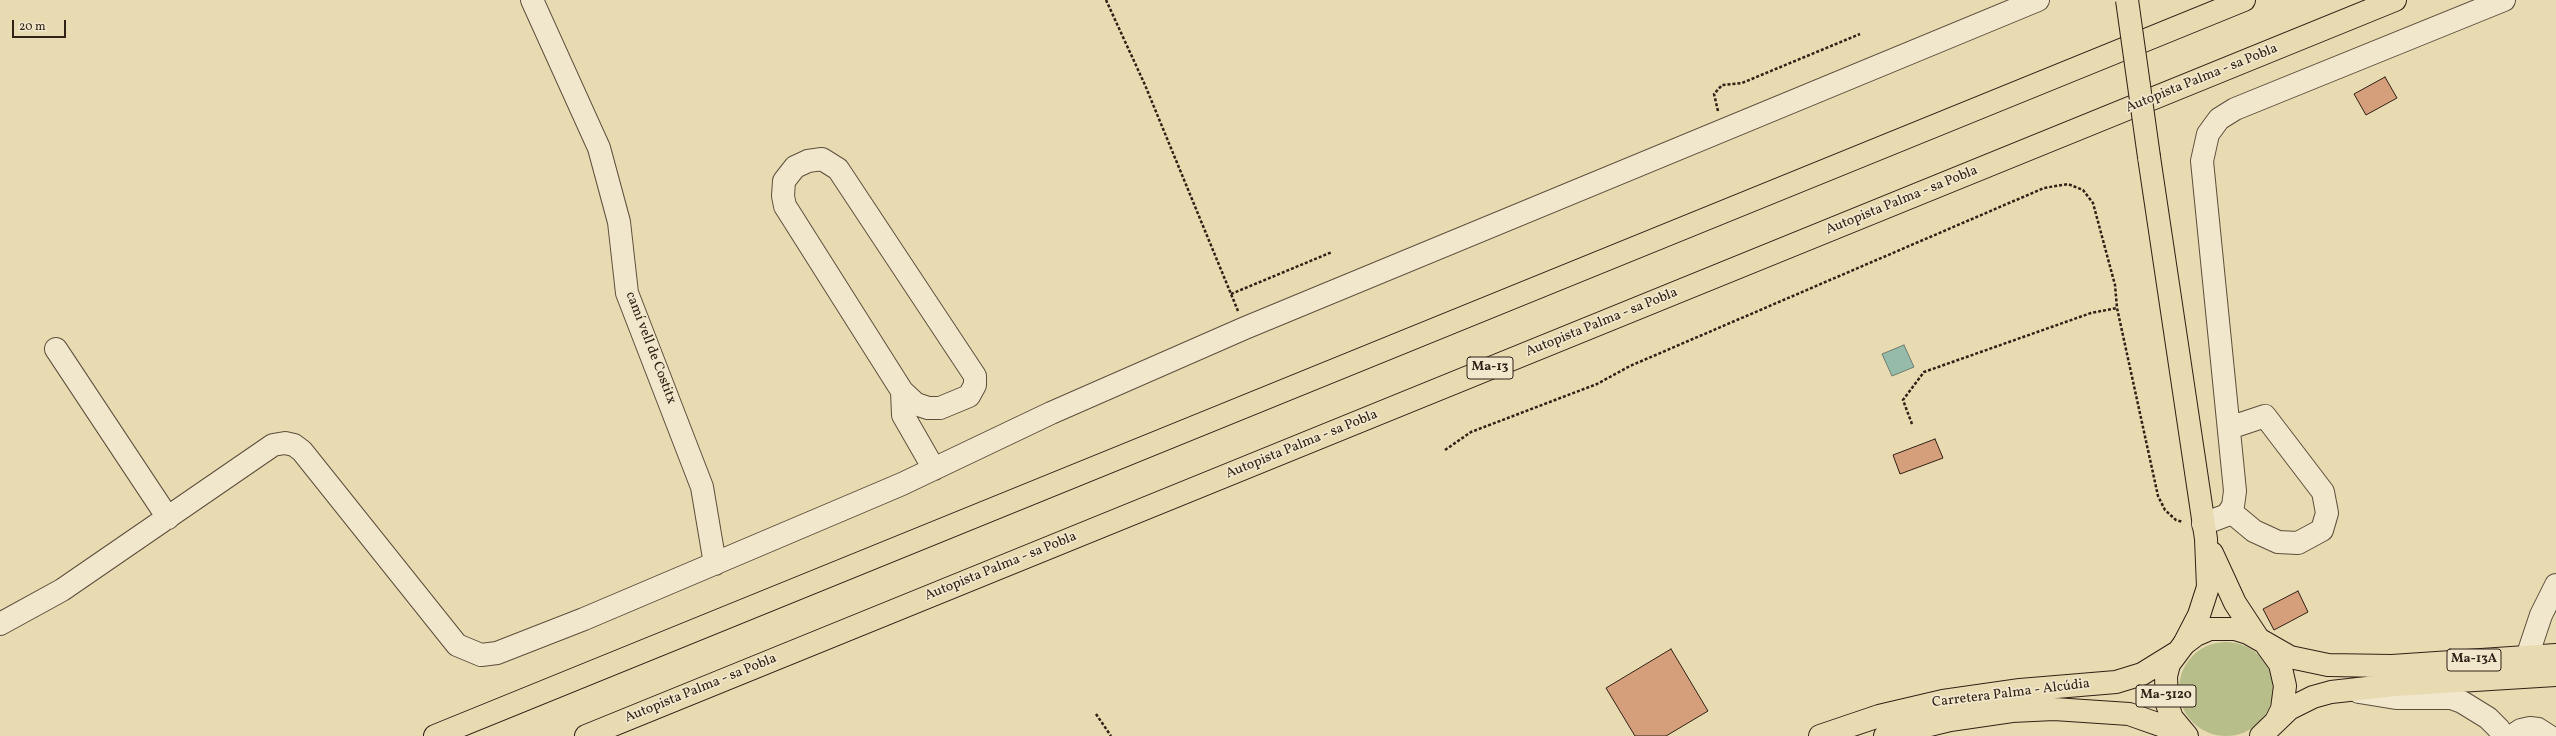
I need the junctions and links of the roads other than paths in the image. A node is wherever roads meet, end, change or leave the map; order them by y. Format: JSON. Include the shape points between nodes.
{"nodes":[{"id":1,"x":532,"y":0,"type":"edge"},
{"id":2,"x":2038,"y":0,"type":"edge"},
{"id":3,"x":2127,"y":0,"type":"edge"},
{"id":4,"x":2244,"y":0,"type":"edge"},
{"id":5,"x":2395,"y":0,"type":"edge"},
{"id":6,"x":2504,"y":0,"type":"edge"},
{"id":7,"x":56,"y":349,"type":"dead end"},
{"id":8,"x":902,"y":391,"type":"junction"},
{"id":9,"x":2229,"y":428,"type":"junction"},
{"id":10,"x":934,"y":469,"type":"junction"},
{"id":11,"x":2230,"y":511,"type":"junction"},
{"id":12,"x":168,"y":518,"type":"junction"},
{"id":13,"x":2204,"y":532,"type":"junction"},
{"id":14,"x":715,"y":564,"type":"junction"},
{"id":15,"x":2556,"y":584,"type":"edge"},
{"id":16,"x":0,"y":624,"type":"edge"},
{"id":17,"x":2263,"y":642,"type":"junction"},
{"id":18,"x":2180,"y":648,"type":"junction"},
{"id":19,"x":2556,"y":655,"type":"edge"},
{"id":20,"x":2527,"y":657,"type":"junction"},
{"id":21,"x":2556,"y":675,"type":"edge"},
{"id":22,"x":2348,"y":690,"type":"junction"},
{"id":23,"x":2556,"y":719,"type":"edge"},
{"id":24,"x":2267,"y":731,"type":"edge"},
{"id":25,"x":2185,"y":734,"type":"edge"},
{"id":26,"x":2512,"y":734,"type":"edge"},
{"id":27,"x":435,"y":736,"type":"edge"},
{"id":28,"x":586,"y":736,"type":"edge"},
{"id":29,"x":1820,"y":736,"type":"edge"},
{"id":30,"x":1885,"y":736,"type":"edge"},
{"id":31,"x":2549,"y":736,"type":"edge"}],
"edges":[{"from":1,"to":14,"type":"street","name":"camí vell de Costitx","via":[[599,148],[619,222],[627,293],[702,488]]},
{"from":2,"to":10,"type":"street","via":[[1245,328],[1051,413]]},
{"from":3,"to":13,"type":"main road","number":"Ma-3120","bridge":true},
{"from":4,"to":27,"type":"main road"},
{"from":5,"to":28,"type":"main road","name":"Autopista Palma - sa Pobla","number":"Ma-13"},
{"from":6,"to":9,"type":"street","via":[[2234,109],[2213,126],[2205,143],[2202,161]]},
{"from":7,"to":12,"type":"street"},
{"from":8,"to":8,"type":"street","via":[[788,214],[783,196],[784,181],[795,166],[822,159],[838,169],[975,376],[975,385],[969,396],[940,408],[922,407],[910,400]]},
{"from":8,"to":10,"type":"street","via":[[903,415]]},
{"from":9,"to":11,"type":"street","via":[[2235,491]]},
{"from":9,"to":11,"type":"street","via":[[2265,416],[2323,492],[2328,513],[2322,530],[2298,543],[2278,542],[2254,531]]},
{"from":10,"to":14,"type":"street"},
{"from":11,"to":13,"type":"street"},
{"from":12,"to":14,"type":"street","via":[[273,445],[294,445],[302,451],[450,637],[465,650],[481,655],[504,650]]},
{"from":12,"to":16,"type":"street","via":[[62,590]]},
{"from":13,"to":17,"type":"main road","number":"Ma-3120","via":[[2235,603]]},
{"from":13,"to":18,"type":"main road","number":"Ma-3120","via":[[2207,591],[2199,615]]},
{"from":15,"to":20,"type":"street","via":[[2541,615]]},
{"from":17,"to":18,"type":"main road","name":"Carretera Palma - Alcúdia","via":[[2235,629],[2222,627],[2196,634]]},
{"from":17,"to":20,"type":"main road","number":"Ma-13A","via":[[2304,662],[2328,665],[2392,666]]},
{"from":17,"to":24,"type":"main road","number":"Ma-3120","via":[[2280,664],[2285,686],[2282,709]]},
{"from":18,"to":25,"type":"main road","number":"Ma-3120","via":[[2169,664],[2165,688],[2172,718]]},
{"from":18,"to":29,"type":"main road","name":"Carretera Palma - Alcúdia","via":[[2142,674],[2116,682],[2020,690],[1944,701],[1879,716]]},
{"from":19,"to":20,"type":"main road","number":"Ma-13A"},
{"from":21,"to":22,"type":"main road","number":"Ma-13A"},
{"from":22,"to":24,"type":"main road","number":"Ma-13A","via":[[2313,697],[2289,709]]},
{"from":22,"to":26,"type":"street","via":[[2396,698],[2452,698]]},
{"from":23,"to":26,"type":"street","via":[[2534,722]]},
{"from":25,"to":30,"type":"main road","name":"Carretera Palma - Alcúdia","via":[[2129,714],[2054,709],[2012,711],[1950,720]]},
{"from":26,"to":31,"type":"street","via":[[2538,729]]}]}
